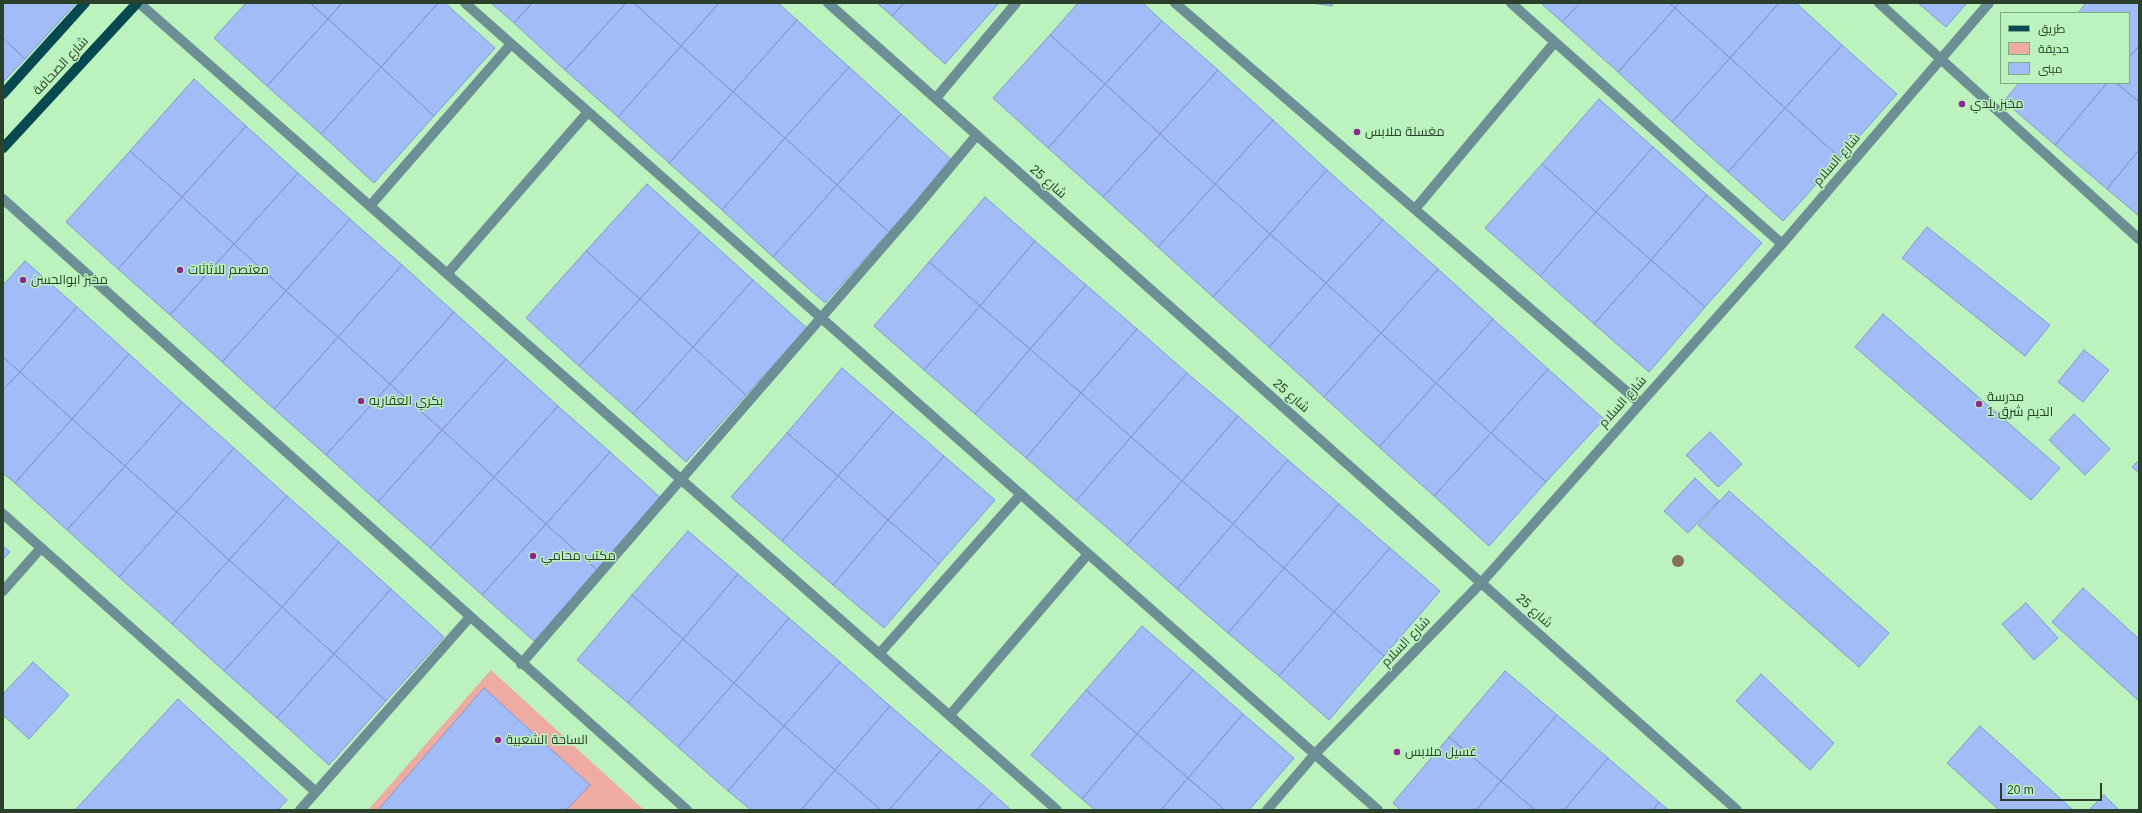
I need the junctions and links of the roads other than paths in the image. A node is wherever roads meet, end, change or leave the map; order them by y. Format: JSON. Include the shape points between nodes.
{"nodes":[{"id":1,"x":85,"y":3,"type":"edge"},
{"id":2,"x":138,"y":3,"type":"edge"},
{"id":3,"x":465,"y":3,"type":"edge"},
{"id":4,"x":828,"y":3,"type":"edge"},
{"id":5,"x":1016,"y":3,"type":"edge"},
{"id":6,"x":1175,"y":3,"type":"edge"},
{"id":7,"x":1512,"y":3,"type":"edge"},
{"id":8,"x":1879,"y":3,"type":"edge"},
{"id":9,"x":1989,"y":3,"type":"edge"},
{"id":10,"x":1555,"y":42,"type":"junction"},
{"id":11,"x":511,"y":44,"type":"junction"},
{"id":12,"x":1941,"y":58,"type":"junction"},
{"id":13,"x":3,"y":94,"type":"edge"},
{"id":14,"x":936,"y":98,"type":"junction"},
{"id":15,"x":588,"y":112,"type":"junction"},
{"id":16,"x":976,"y":136,"type":"junction"},
{"id":17,"x":3,"y":148,"type":"edge"},
{"id":18,"x":3,"y":200,"type":"edge"},
{"id":19,"x":370,"y":206,"type":"junction"},
{"id":20,"x":1415,"y":209,"type":"junction"},
{"id":21,"x":2139,"y":239,"type":"edge"},
{"id":22,"x":1782,"y":244,"type":"junction"},
{"id":23,"x":447,"y":274,"type":"junction"},
{"id":24,"x":821,"y":318,"type":"junction"},
{"id":25,"x":1640,"y":403,"type":"junction"},
{"id":26,"x":681,"y":480,"type":"junction"},
{"id":27,"x":1021,"y":494,"type":"junction"},
{"id":28,"x":3,"y":514,"type":"edge"},
{"id":29,"x":41,"y":548,"type":"junction"},
{"id":30,"x":1088,"y":554,"type":"junction"},
{"id":31,"x":1482,"y":582,"type":"junction"},
{"id":32,"x":3,"y":591,"type":"edge"},
{"id":33,"x":470,"y":617,"type":"junction"},
{"id":34,"x":879,"y":654,"type":"junction"},
{"id":35,"x":521,"y":664,"type":"junction"},
{"id":36,"x":950,"y":715,"type":"junction"},
{"id":37,"x":1315,"y":754,"type":"junction"},
{"id":38,"x":316,"y":792,"type":"junction"},
{"id":39,"x":300,"y":810,"type":"edge"},
{"id":40,"x":688,"y":810,"type":"edge"},
{"id":41,"x":1057,"y":810,"type":"edge"},
{"id":42,"x":1267,"y":810,"type":"edge"},
{"id":43,"x":1378,"y":810,"type":"edge"},
{"id":44,"x":1738,"y":810,"type":"edge"}],
"edges":[{"from":1,"to":13,"type":"main road","name":"شارع الصحافة"},
{"from":2,"to":17,"type":"main road","name":"شارع الصحافة"},
{"from":2,"to":19,"type":"street"},
{"from":3,"to":11,"type":"street"},
{"from":4,"to":14,"type":"street","name":"شارع 25"},
{"from":5,"to":14,"type":"street"},
{"from":6,"to":20,"type":"street"},
{"from":7,"to":10,"type":"street"},
{"from":8,"to":12,"type":"street"},
{"from":9,"to":12,"type":"street","name":"شارع السلام"},
{"from":10,"to":20,"type":"street"},
{"from":10,"to":22,"type":"street"},
{"from":11,"to":15,"type":"street"},
{"from":11,"to":19,"type":"street"},
{"from":12,"to":21,"type":"street"},
{"from":12,"to":22,"type":"street","name":"شارع السلام"},
{"from":14,"to":16,"type":"street","name":"شارع 25"},
{"from":15,"to":23,"type":"street"},
{"from":15,"to":24,"type":"street"},
{"from":16,"to":24,"type":"street"},
{"from":16,"to":31,"type":"street","name":"شارع 25"},
{"from":18,"to":33,"type":"street"},
{"from":19,"to":23,"type":"street"},
{"from":20,"to":25,"type":"street"},
{"from":22,"to":25,"type":"street","name":"شارع السلام"},
{"from":23,"to":26,"type":"street"},
{"from":24,"to":26,"type":"street"},
{"from":24,"to":27,"type":"street"},
{"from":25,"to":31,"type":"street","name":"شارع السلام"},
{"from":26,"to":34,"type":"street"},
{"from":26,"to":35,"type":"street"},
{"from":27,"to":30,"type":"street"},
{"from":27,"to":34,"type":"street"},
{"from":28,"to":29,"type":"street"},
{"from":29,"to":32,"type":"street"},
{"from":29,"to":38,"type":"street"},
{"from":30,"to":36,"type":"street"},
{"from":30,"to":37,"type":"street"},
{"from":31,"to":37,"type":"street","name":"شارع السلام"},
{"from":31,"to":44,"type":"street","name":"شارع 25"},
{"from":33,"to":35,"type":"street"},
{"from":33,"to":38,"type":"street"},
{"from":34,"to":36,"type":"street"},
{"from":35,"to":40,"type":"street"},
{"from":36,"to":41,"type":"street"},
{"from":37,"to":42,"type":"street","name":"شارع السلام"},
{"from":37,"to":43,"type":"street"},
{"from":38,"to":39,"type":"street"}]}
